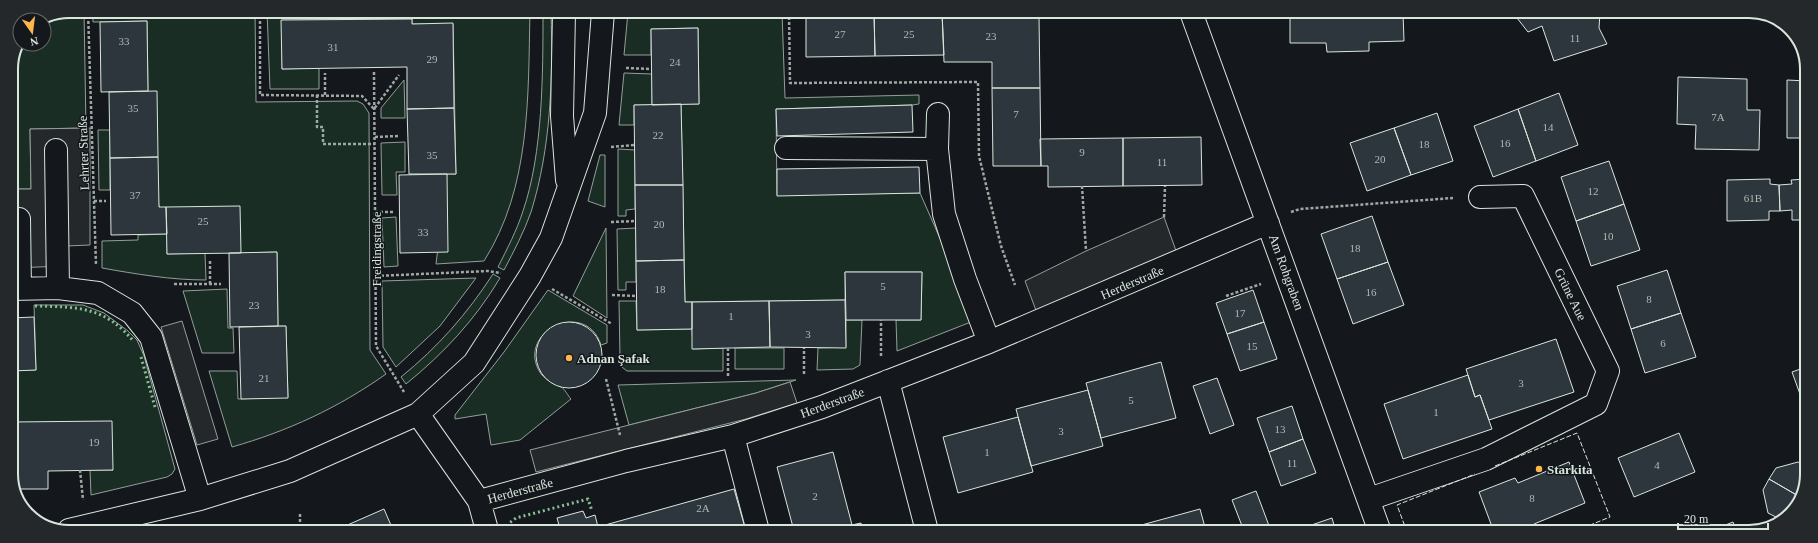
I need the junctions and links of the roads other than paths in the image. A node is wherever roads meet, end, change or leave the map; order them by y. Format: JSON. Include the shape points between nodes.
{"nodes":[{"id":1,"x":564,"y":18,"type":"edge"},
{"id":2,"x":602,"y":18,"type":"edge"},
{"id":3,"x":1193,"y":18,"type":"edge"},
{"id":4,"x":938,"y":114,"type":"dead end"},
{"id":5,"x":786,"y":148,"type":"dead end"},
{"id":6,"x":937,"y":149,"type":"junction"},
{"id":7,"x":56,"y":150,"type":"dead end"},
{"id":8,"x":567,"y":187,"type":"junction"},
{"id":9,"x":1480,"y":197,"type":"road end"},
{"id":10,"x":18,"y":219,"type":"edge"},
{"id":11,"x":1268,"y":223,"type":"junction"},
{"id":12,"x":18,"y":242,"type":"edge"},
{"id":13,"x":58,"y":288,"type":"junction"},
{"id":14,"x":18,"y":289,"type":"edge"},
{"id":15,"x":989,"y":342,"type":"junction"},
{"id":16,"x":888,"y":381,"type":"junction"},
{"id":17,"x":418,"y":414,"type":"junction"},
{"id":18,"x":733,"y":436,"type":"junction"},
{"id":19,"x":200,"y":499,"type":"junction"},
{"id":20,"x":1369,"y":499,"type":"junction"},
{"id":21,"x":479,"y":501,"type":"junction"},
{"id":22,"x":91,"y":525,"type":"edge"},
{"id":23,"x":486,"y":525,"type":"edge"},
{"id":24,"x":756,"y":525,"type":"edge"},
{"id":25,"x":925,"y":525,"type":"edge"},
{"id":26,"x":1378,"y":525,"type":"edge"}],
"edges":[{"from":1,"to":8,"type":"street","via":[[562,116]]},
{"from":2,"to":8,"type":"street","via":[[594,113]]},
{"from":3,"to":11,"type":"street","name":"Am Rohgraben"},
{"from":4,"to":6,"type":"street"},
{"from":5,"to":6,"type":"street"},
{"from":6,"to":15,"type":"street","via":[[944,214]]},
{"from":7,"to":13,"type":"street"},
{"from":8,"to":17,"type":"street","via":[[550,238],[530,276],[474,363]]},
{"from":9,"to":20,"type":"street","name":"Grüne Aue","via":[[1523,196],[1608,371],[1596,404],[1486,459]]},
{"from":10,"to":12,"type":"street"},
{"from":11,"to":15,"type":"street","name":"Herderstraße"},
{"from":11,"to":20,"type":"street","name":"Am Rohgraben"},
{"from":13,"to":14,"type":"street"},
{"from":13,"to":19,"type":"street","via":[[98,293],[132,313],[151,337]]},
{"from":15,"to":16,"type":"street","name":"Herderstraße"},
{"from":16,"to":18,"type":"street","name":"Herderstraße","via":[[822,407]]},
{"from":16,"to":25,"type":"street"},
{"from":17,"to":19,"type":"street","via":[[290,471]]},
{"from":17,"to":21,"type":"street","name":"Herderstraße"},
{"from":18,"to":21,"type":"street","name":"Herderstraße","via":[[626,461]]},
{"from":18,"to":24,"type":"street"},
{"from":19,"to":22,"type":"street"},
{"from":20,"to":26,"type":"street","name":"Am Rohgraben"},
{"from":21,"to":23,"type":"street"}]}
